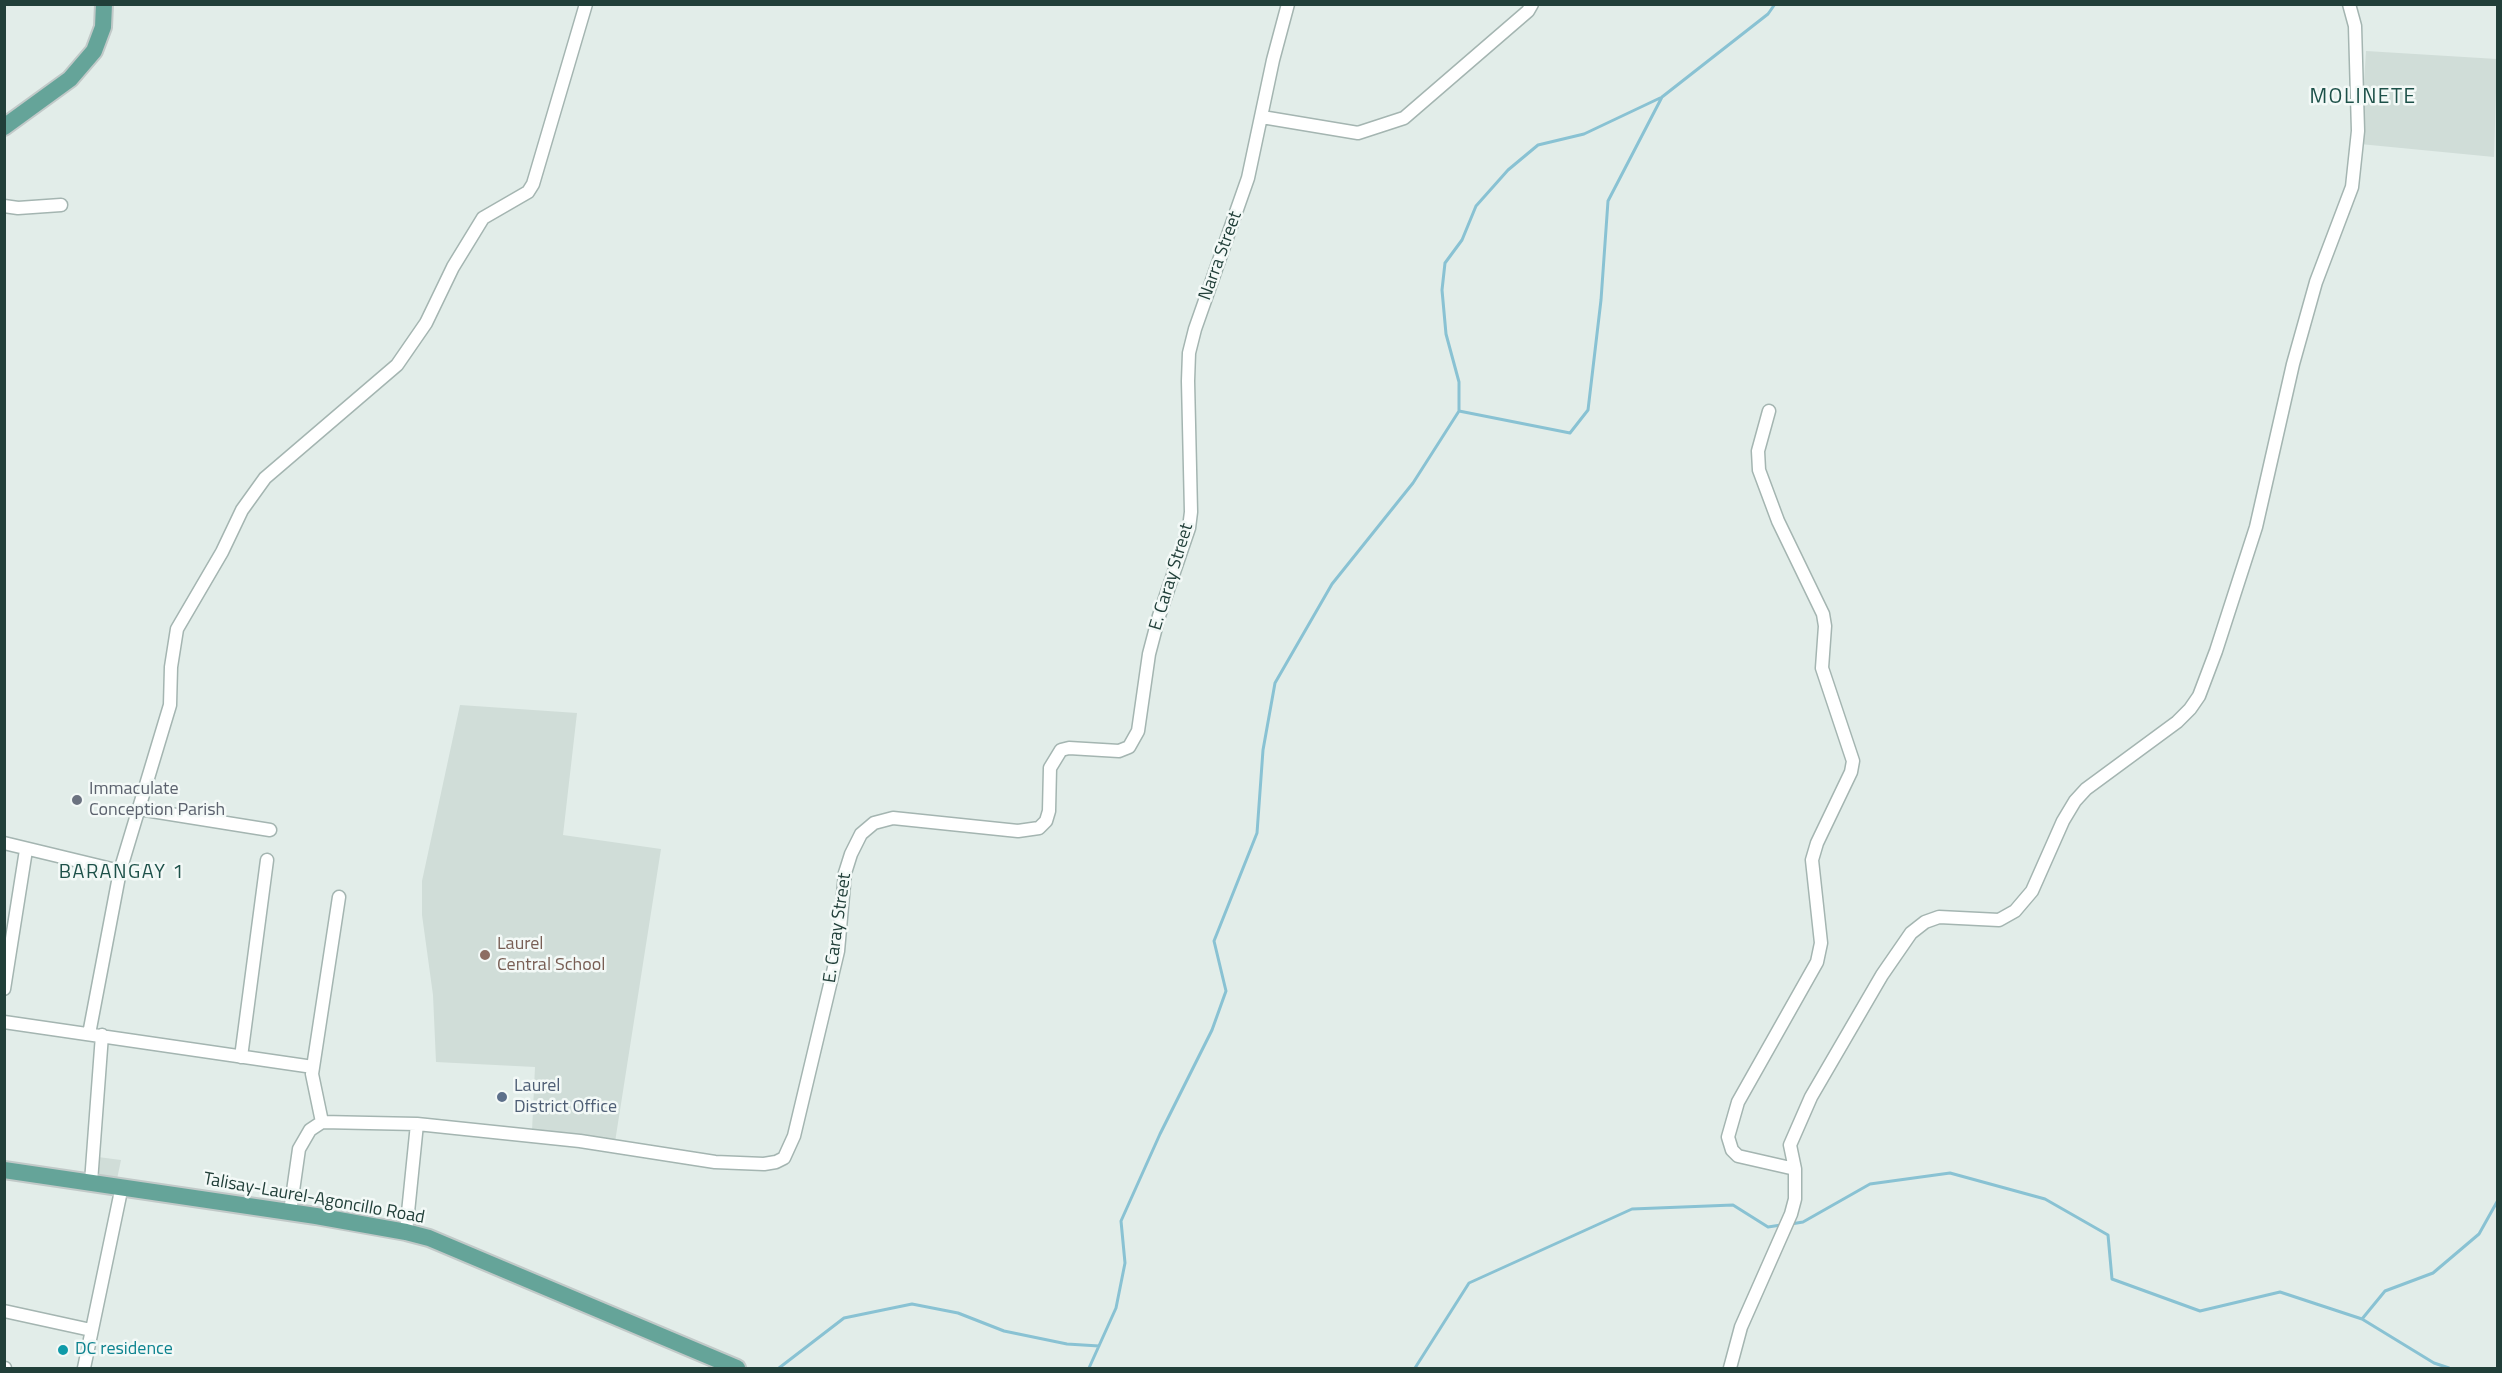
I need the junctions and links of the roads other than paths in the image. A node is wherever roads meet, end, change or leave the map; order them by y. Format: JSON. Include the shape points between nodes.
{"nodes":[{"id":1,"x":104,"y":4,"type":"edge"},
{"id":2,"x":586,"y":4,"type":"edge"},
{"id":3,"x":1288,"y":4,"type":"edge"},
{"id":4,"x":1532,"y":4,"type":"edge"},
{"id":5,"x":2349,"y":4,"type":"edge"},
{"id":6,"x":1262,"y":117,"type":"junction"},
{"id":7,"x":4,"y":127,"type":"edge"},
{"id":8,"x":61,"y":205,"type":"dead end"},
{"id":9,"x":4,"y":206,"type":"edge"},
{"id":10,"x":1769,"y":411,"type":"dead end"},
{"id":11,"x":1191,"y":512,"type":"joint"},
{"id":12,"x":139,"y":809,"type":"junction"},
{"id":13,"x":270,"y":830,"type":"dead end"},
{"id":14,"x":4,"y":843,"type":"edge"},
{"id":15,"x":26,"y":850,"type":"junction"},
{"id":16,"x":267,"y":860,"type":"dead end"},
{"id":17,"x":120,"y":870,"type":"junction"},
{"id":18,"x":339,"y":897,"type":"dead end"},
{"id":19,"x":4,"y":988,"type":"edge"},
{"id":20,"x":4,"y":1022,"type":"edge"},
{"id":21,"x":95,"y":1035,"type":"junction"},
{"id":22,"x":241,"y":1056,"type":"junction"},
{"id":23,"x":313,"y":1067,"type":"junction"},
{"id":24,"x":322,"y":1122,"type":"junction"},
{"id":25,"x":417,"y":1124,"type":"junction"},
{"id":26,"x":1795,"y":1169,"type":"junction"},
{"id":27,"x":4,"y":1170,"type":"edge"},
{"id":28,"x":91,"y":1182,"type":"junction"},
{"id":29,"x":122,"y":1186,"type":"junction"},
{"id":30,"x":290,"y":1212,"type":"junction"},
{"id":31,"x":406,"y":1232,"type":"junction"},
{"id":32,"x":4,"y":1311,"type":"edge"},
{"id":33,"x":91,"y":1330,"type":"junction"},
{"id":34,"x":84,"y":1368,"type":"edge"},
{"id":35,"x":737,"y":1368,"type":"edge"},
{"id":36,"x":1730,"y":1368,"type":"edge"}],
"edges":[{"from":1,"to":7,"type":"main road","via":[[103,27],[94,51],[70,79]]},
{"from":2,"to":12,"type":"street","via":[[528,192],[483,218],[426,323],[397,365],[265,478],[242,510],[177,629],[170,705]]},
{"from":3,"to":6,"type":"street","name":"Narra Street"},
{"from":4,"to":6,"type":"street","via":[[1404,118],[1358,133]]},
{"from":5,"to":26,"type":"street","via":[[2355,26],[2358,131],[2352,187],[2316,282],[2256,527],[2199,696],[2177,722],[2075,801],[2032,891],[2015,911],[1999,920],[1939,916],[1911,933],[1882,975],[1811,1098],[1790,1144]]},
{"from":6,"to":11,"type":"street","name":"Narra Street","via":[[1248,178],[1189,353]]},
{"from":8,"to":9,"type":"street"},
{"from":10,"to":26,"type":"street","via":[[1758,451],[1759,470],[1778,521],[1823,614],[1822,668],[1852,761],[1851,772],[1812,860],[1821,944],[1817,962],[1738,1102],[1728,1137],[1738,1156]]},
{"from":11,"to":25,"type":"street","name":"E. Caray Street","via":[[1149,654],[1138,731],[1129,747],[1119,751],[1061,750],[1050,768],[1049,811],[1039,828],[1018,831],[893,818],[874,823],[861,834],[845,873],[838,951],[794,1136],[784,1158],[764,1164],[715,1162],[580,1141]]},
{"from":12,"to":13,"type":"street"},
{"from":12,"to":17,"type":"street"},
{"from":14,"to":15,"type":"street"},
{"from":15,"to":17,"type":"street"},
{"from":15,"to":19,"type":"street"},
{"from":16,"to":22,"type":"street"},
{"from":17,"to":21,"type":"street"},
{"from":18,"to":23,"type":"street"},
{"from":20,"to":21,"type":"street"},
{"from":21,"to":22,"type":"street"},
{"from":21,"to":28,"type":"street"},
{"from":22,"to":23,"type":"street"},
{"from":23,"to":24,"type":"street"},
{"from":24,"to":25,"type":"street"},
{"from":24,"to":30,"type":"street","via":[[310,1130],[299,1149]]},
{"from":25,"to":31,"type":"street"},
{"from":26,"to":36,"type":"street","via":[[1791,1214],[1741,1327]]},
{"from":27,"to":28,"type":"main road","name":"Talisay-Laurel-Agoncillo Road"},
{"from":28,"to":29,"type":"main road","name":"Talisay-Laurel-Agoncillo Road"},
{"from":29,"to":30,"type":"main road","name":"Talisay-Laurel-Agoncillo Road"},
{"from":29,"to":33,"type":"street"},
{"from":30,"to":31,"type":"main road","name":"Talisay-Laurel-Agoncillo Road"},
{"from":31,"to":35,"type":"main road","name":"Talisay-Laurel-Agoncillo Road","via":[[429,1238]]},
{"from":32,"to":33,"type":"street"},
{"from":33,"to":34,"type":"street"}]}
